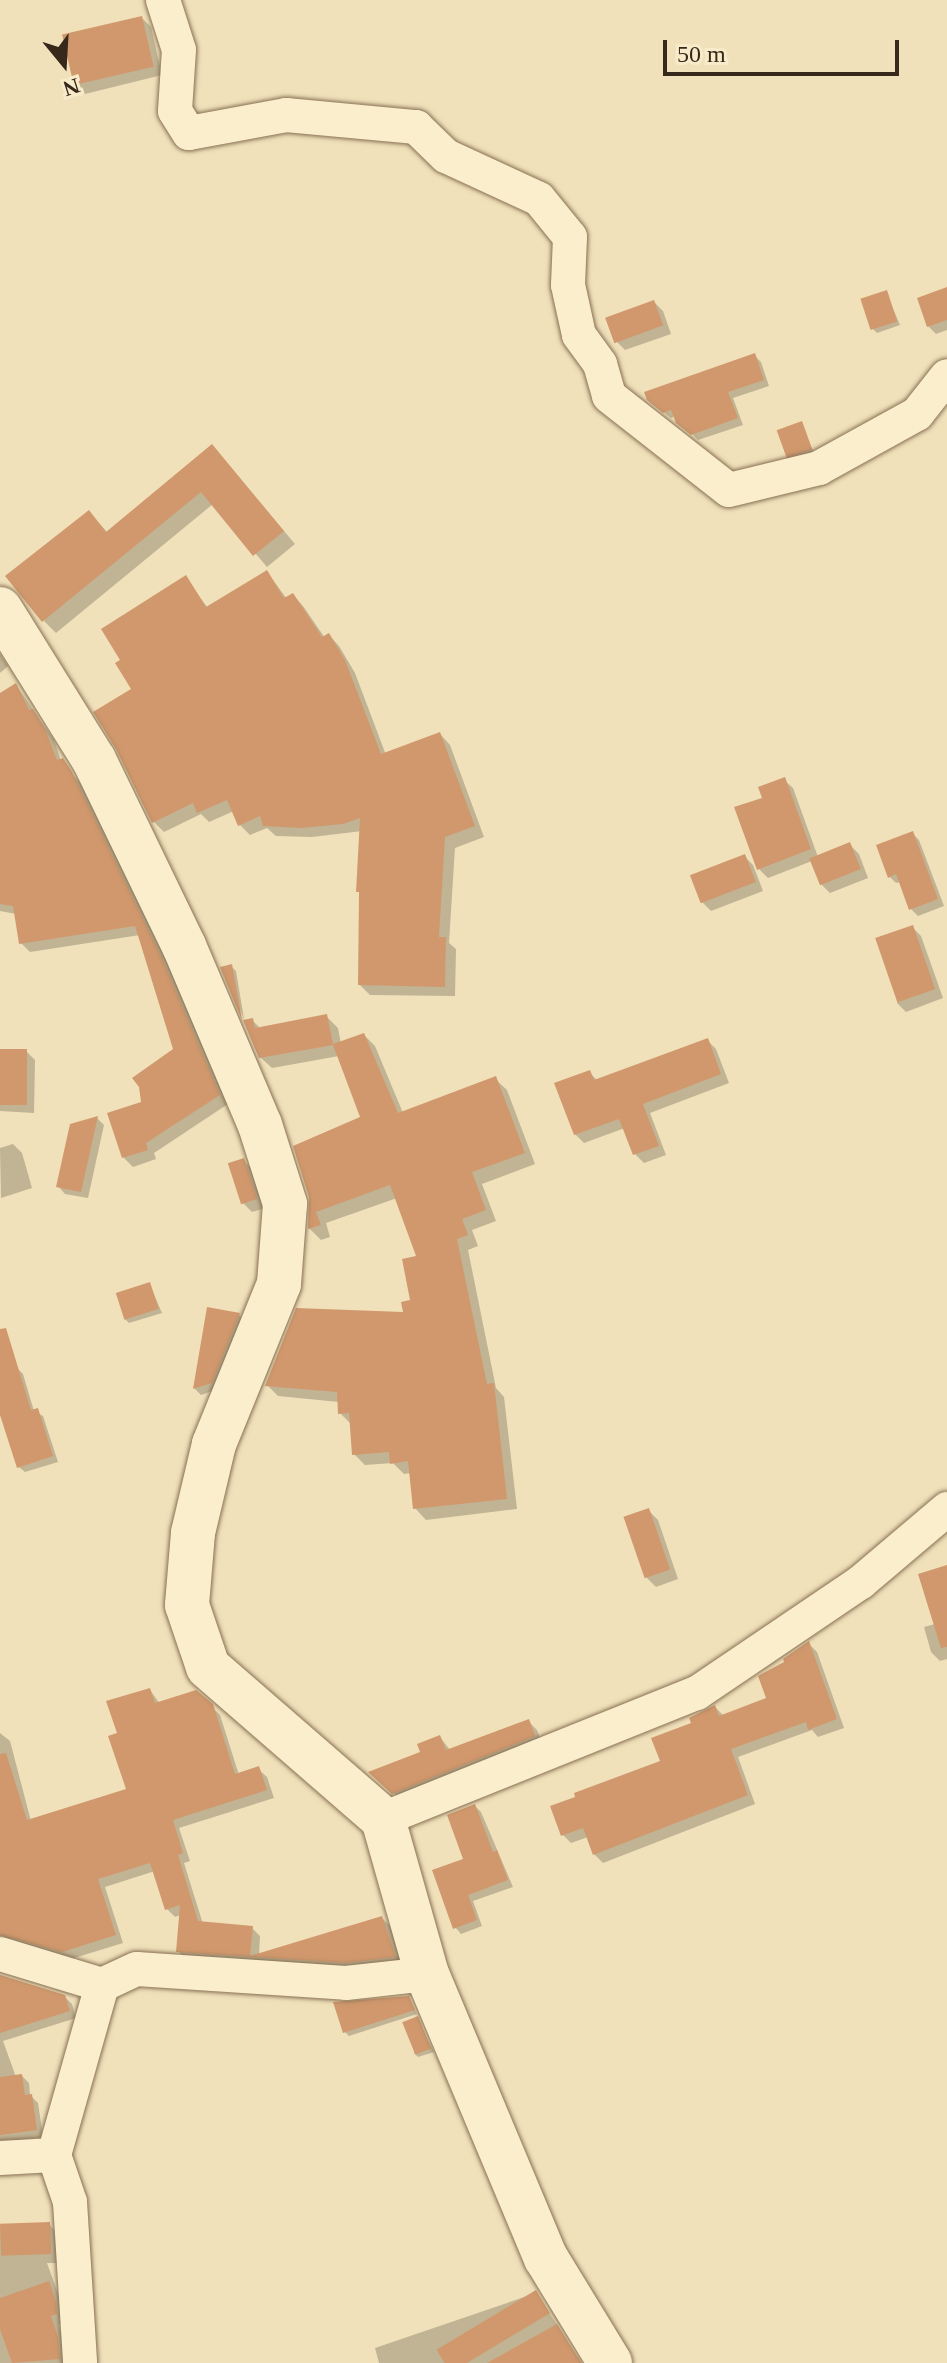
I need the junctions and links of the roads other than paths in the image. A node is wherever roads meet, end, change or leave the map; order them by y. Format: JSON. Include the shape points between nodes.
{"nodes":[{"id":1,"x":163,"y":0,"type":"edge"},
{"id":2,"x":947,"y":376,"type":"edge"},
{"id":3,"x":0,"y":609,"type":"edge"},
{"id":4,"x":947,"y":1509,"type":"edge"},
{"id":5,"x":383,"y":1819,"type":"junction"},
{"id":6,"x":0,"y":1954,"type":"edge"},
{"id":7,"x":427,"y":1974,"type":"junction"},
{"id":8,"x":102,"y":1985,"type":"junction"},
{"id":9,"x":54,"y":2155,"type":"junction"},
{"id":10,"x":0,"y":2158,"type":"edge"},
{"id":11,"x":80,"y":2363,"type":"edge"},
{"id":12,"x":610,"y":2363,"type":"edge"}],
"edges":[{"from":1,"to":2,"type":"street","via":[[179,50],[175,111],[189,133],[286,115],[416,127],[446,156],[539,199],[570,237],[568,285],[579,335],[600,364],[609,396],[729,490],[819,468],[917,414]]},
{"from":3,"to":5,"type":"street","via":[[94,760],[184,946],[260,1125],[285,1204],[279,1284],[214,1444],[193,1533],[187,1605],[208,1667]]},
{"from":4,"to":5,"type":"street","via":[[861,1582],[697,1693]]},
{"from":5,"to":7,"type":"street"},
{"from":6,"to":8,"type":"street"},
{"from":7,"to":8,"type":"street","via":[[346,1983],[137,1969]]},
{"from":7,"to":12,"type":"street","via":[[546,2258]]},
{"from":8,"to":9,"type":"street"},
{"from":9,"to":10,"type":"street"},
{"from":9,"to":11,"type":"street","via":[[70,2202]]}]}
